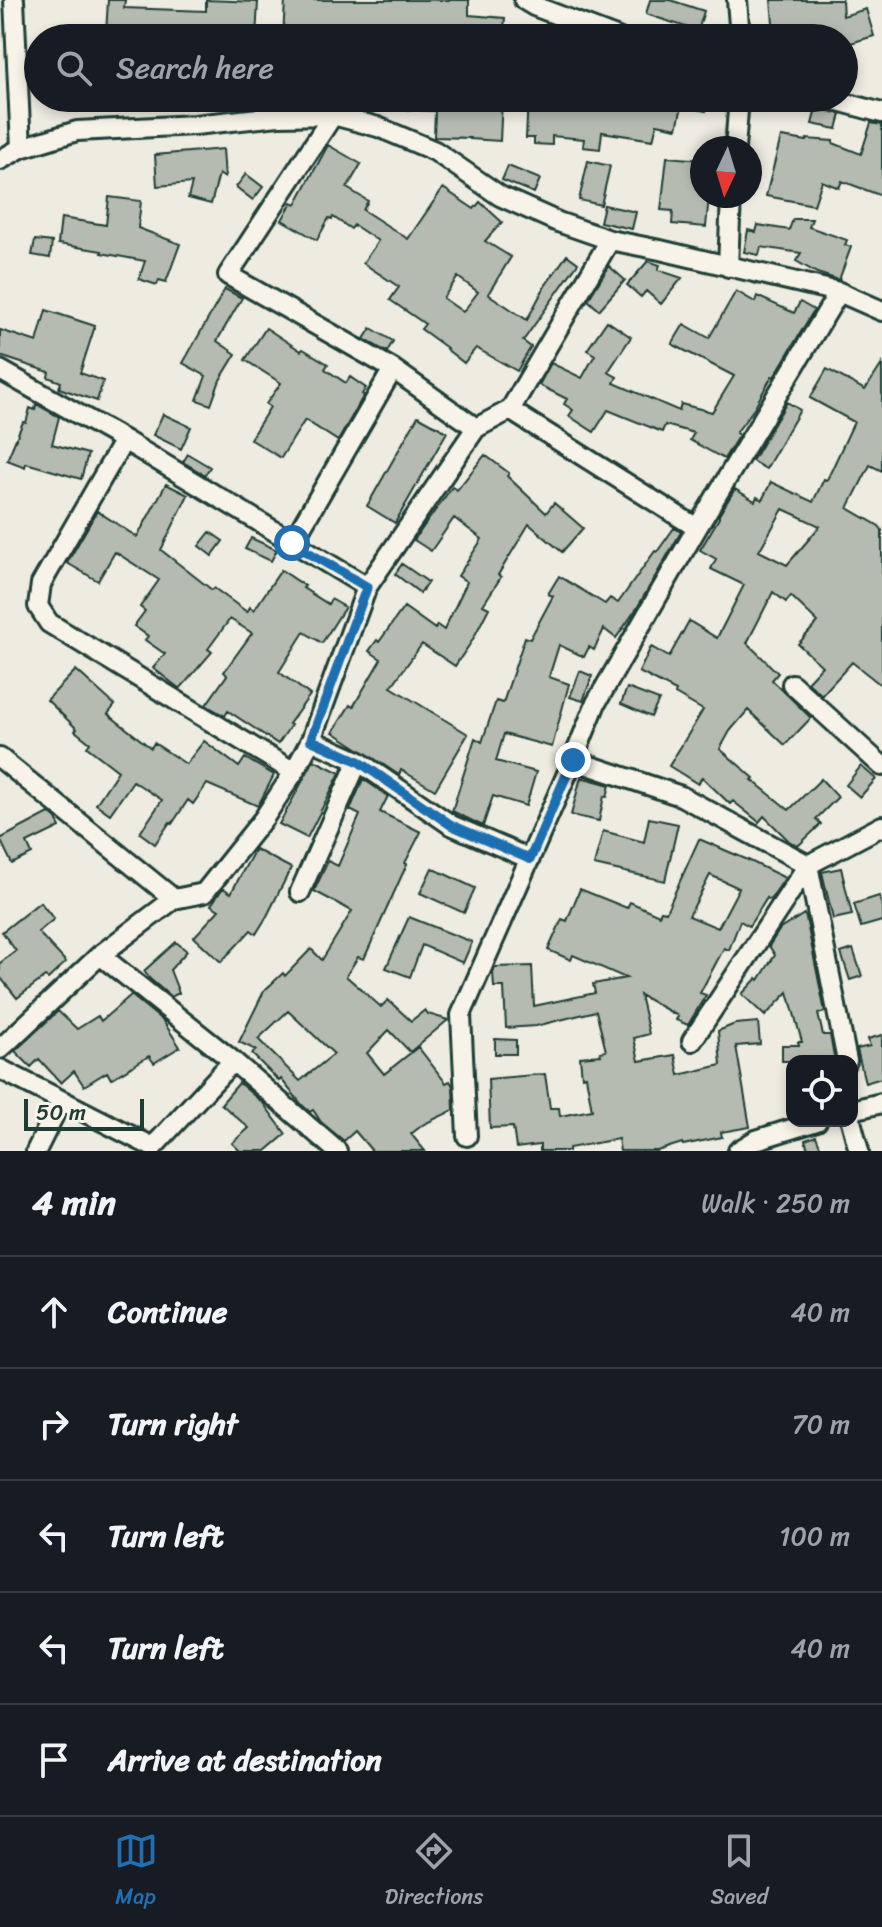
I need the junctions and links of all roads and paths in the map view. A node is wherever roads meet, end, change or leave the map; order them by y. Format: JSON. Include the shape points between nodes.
{"nodes":[{"id":1,"x":14,"y":0,"type":"edge"},
{"id":2,"x":524,"y":0,"type":"edge"},
{"id":3,"x":737,"y":0,"type":"edge"},
{"id":4,"x":581,"y":24,"type":"edge"},
{"id":5,"x":739,"y":24,"type":"edge"},
{"id":6,"x":858,"y":106,"type":"edge"},
{"id":7,"x":738,"y":112,"type":"edge"},
{"id":8,"x":882,"y":113,"type":"edge"},
{"id":9,"x":333,"y":115,"type":"junction"},
{"id":10,"x":736,"y":136,"type":"edge"},
{"id":11,"x":21,"y":148,"type":"junction"},
{"id":12,"x":0,"y":160,"type":"edge"},
{"id":13,"x":730,"y":208,"type":"edge"},
{"id":14,"x":610,"y":240,"type":"junction"},
{"id":15,"x":728,"y":267,"type":"junction"},
{"id":16,"x":839,"y":292,"type":"junction"},
{"id":17,"x":882,"y":311,"type":"edge"},
{"id":18,"x":393,"y":369,"type":"junction"},
{"id":19,"x":0,"y":370,"type":"edge"},
{"id":20,"x":510,"y":410,"type":"junction"},
{"id":21,"x":476,"y":428,"type":"junction"},
{"id":22,"x":124,"y":440,"type":"junction"},
{"id":23,"x":697,"y":528,"type":"junction"},
{"id":24,"x":292,"y":543,"type":"junction"},
{"id":25,"x":367,"y":587,"type":"junction"},
{"id":26,"x":792,"y":684,"type":"dead end"},
{"id":27,"x":311,"y":740,"type":"junction"},
{"id":28,"x":0,"y":758,"type":"edge"},
{"id":29,"x":573,"y":760,"type":"junction"},
{"id":30,"x":358,"y":761,"type":"junction"},
{"id":31,"x":882,"y":766,"type":"edge"},
{"id":32,"x":294,"y":772,"type":"junction"},
{"id":33,"x":882,"y":826,"type":"edge"},
{"id":34,"x":530,"y":859,"type":"junction"},
{"id":35,"x":808,"y":865,"type":"junction"},
{"id":36,"x":300,"y":892,"type":"dead end"},
{"id":37,"x":174,"y":899,"type":"junction"},
{"id":38,"x":100,"y":955,"type":"junction"},
{"id":39,"x":692,"y":1041,"type":"dead end"},
{"id":40,"x":0,"y":1049,"type":"edge"},
{"id":41,"x":846,"y":1055,"type":"edge"},
{"id":42,"x":233,"y":1061,"type":"junction"},
{"id":43,"x":0,"y":1069,"type":"edge"},
{"id":44,"x":61,"y":1101,"type":"junction"},
{"id":45,"x":882,"y":1103,"type":"edge"},
{"id":46,"x":858,"y":1109,"type":"edge"},
{"id":47,"x":798,"y":1127,"type":"edge"},
{"id":48,"x":853,"y":1127,"type":"edge"},
{"id":49,"x":467,"y":1136,"type":"dead end"},
{"id":50,"x":155,"y":1149,"type":"edge"},
{"id":51,"x":36,"y":1151,"type":"edge"},
{"id":52,"x":337,"y":1151,"type":"edge"},
{"id":53,"x":738,"y":1151,"type":"edge"},
{"id":54,"x":859,"y":1151,"type":"edge"}],
"edges":[{"from":1,"to":11,"type":"street"},
{"from":2,"to":4,"type":"street"},
{"from":3,"to":5,"type":"street"},
{"from":6,"to":8,"type":"street"},
{"from":7,"to":10,"type":"street"},
{"from":9,"to":11,"type":"street","via":[[77,131]]},
{"from":9,"to":14,"type":"street","via":[[435,151],[500,196]]},
{"from":9,"to":18,"type":"street","via":[[228,275]]},
{"from":11,"to":12,"type":"street"},
{"from":13,"to":15,"type":"street"},
{"from":14,"to":15,"type":"street"},
{"from":14,"to":20,"type":"street"},
{"from":15,"to":16,"type":"street"},
{"from":16,"to":17,"type":"street"},
{"from":16,"to":23,"type":"street"},
{"from":18,"to":21,"type":"street"},
{"from":18,"to":24,"type":"street"},
{"from":19,"to":22,"type":"street"},
{"from":20,"to":21,"type":"street"},
{"from":20,"to":23,"type":"street"},
{"from":21,"to":25,"type":"street"},
{"from":22,"to":24,"type":"street"},
{"from":22,"to":32,"type":"street","via":[[41,584],[38,606],[49,623]]},
{"from":23,"to":29,"type":"street","via":[[596,703]]},
{"from":24,"to":25,"type":"street"},
{"from":25,"to":27,"type":"street"},
{"from":26,"to":31,"type":"street"},
{"from":27,"to":30,"type":"street"},
{"from":27,"to":32,"type":"street"},
{"from":28,"to":37,"type":"street"},
{"from":29,"to":34,"type":"street"},
{"from":29,"to":35,"type":"street","via":[[681,796]]},
{"from":30,"to":34,"type":"street","via":[[451,825]]},
{"from":30,"to":36,"type":"street"},
{"from":32,"to":37,"type":"street","via":[[204,893]]},
{"from":33,"to":35,"type":"street"},
{"from":34,"to":49,"type":"street","via":[[461,1015]]},
{"from":35,"to":39,"type":"street"},
{"from":35,"to":41,"type":"street"},
{"from":37,"to":38,"type":"street"},
{"from":38,"to":40,"type":"street"},
{"from":38,"to":42,"type":"street"},
{"from":42,"to":50,"type":"street"},
{"from":42,"to":52,"type":"street"},
{"from":43,"to":44,"type":"street"},
{"from":44,"to":50,"type":"street"},
{"from":44,"to":51,"type":"street"},
{"from":45,"to":46,"type":"street"},
{"from":47,"to":53,"type":"street"},
{"from":48,"to":54,"type":"street"}]}
